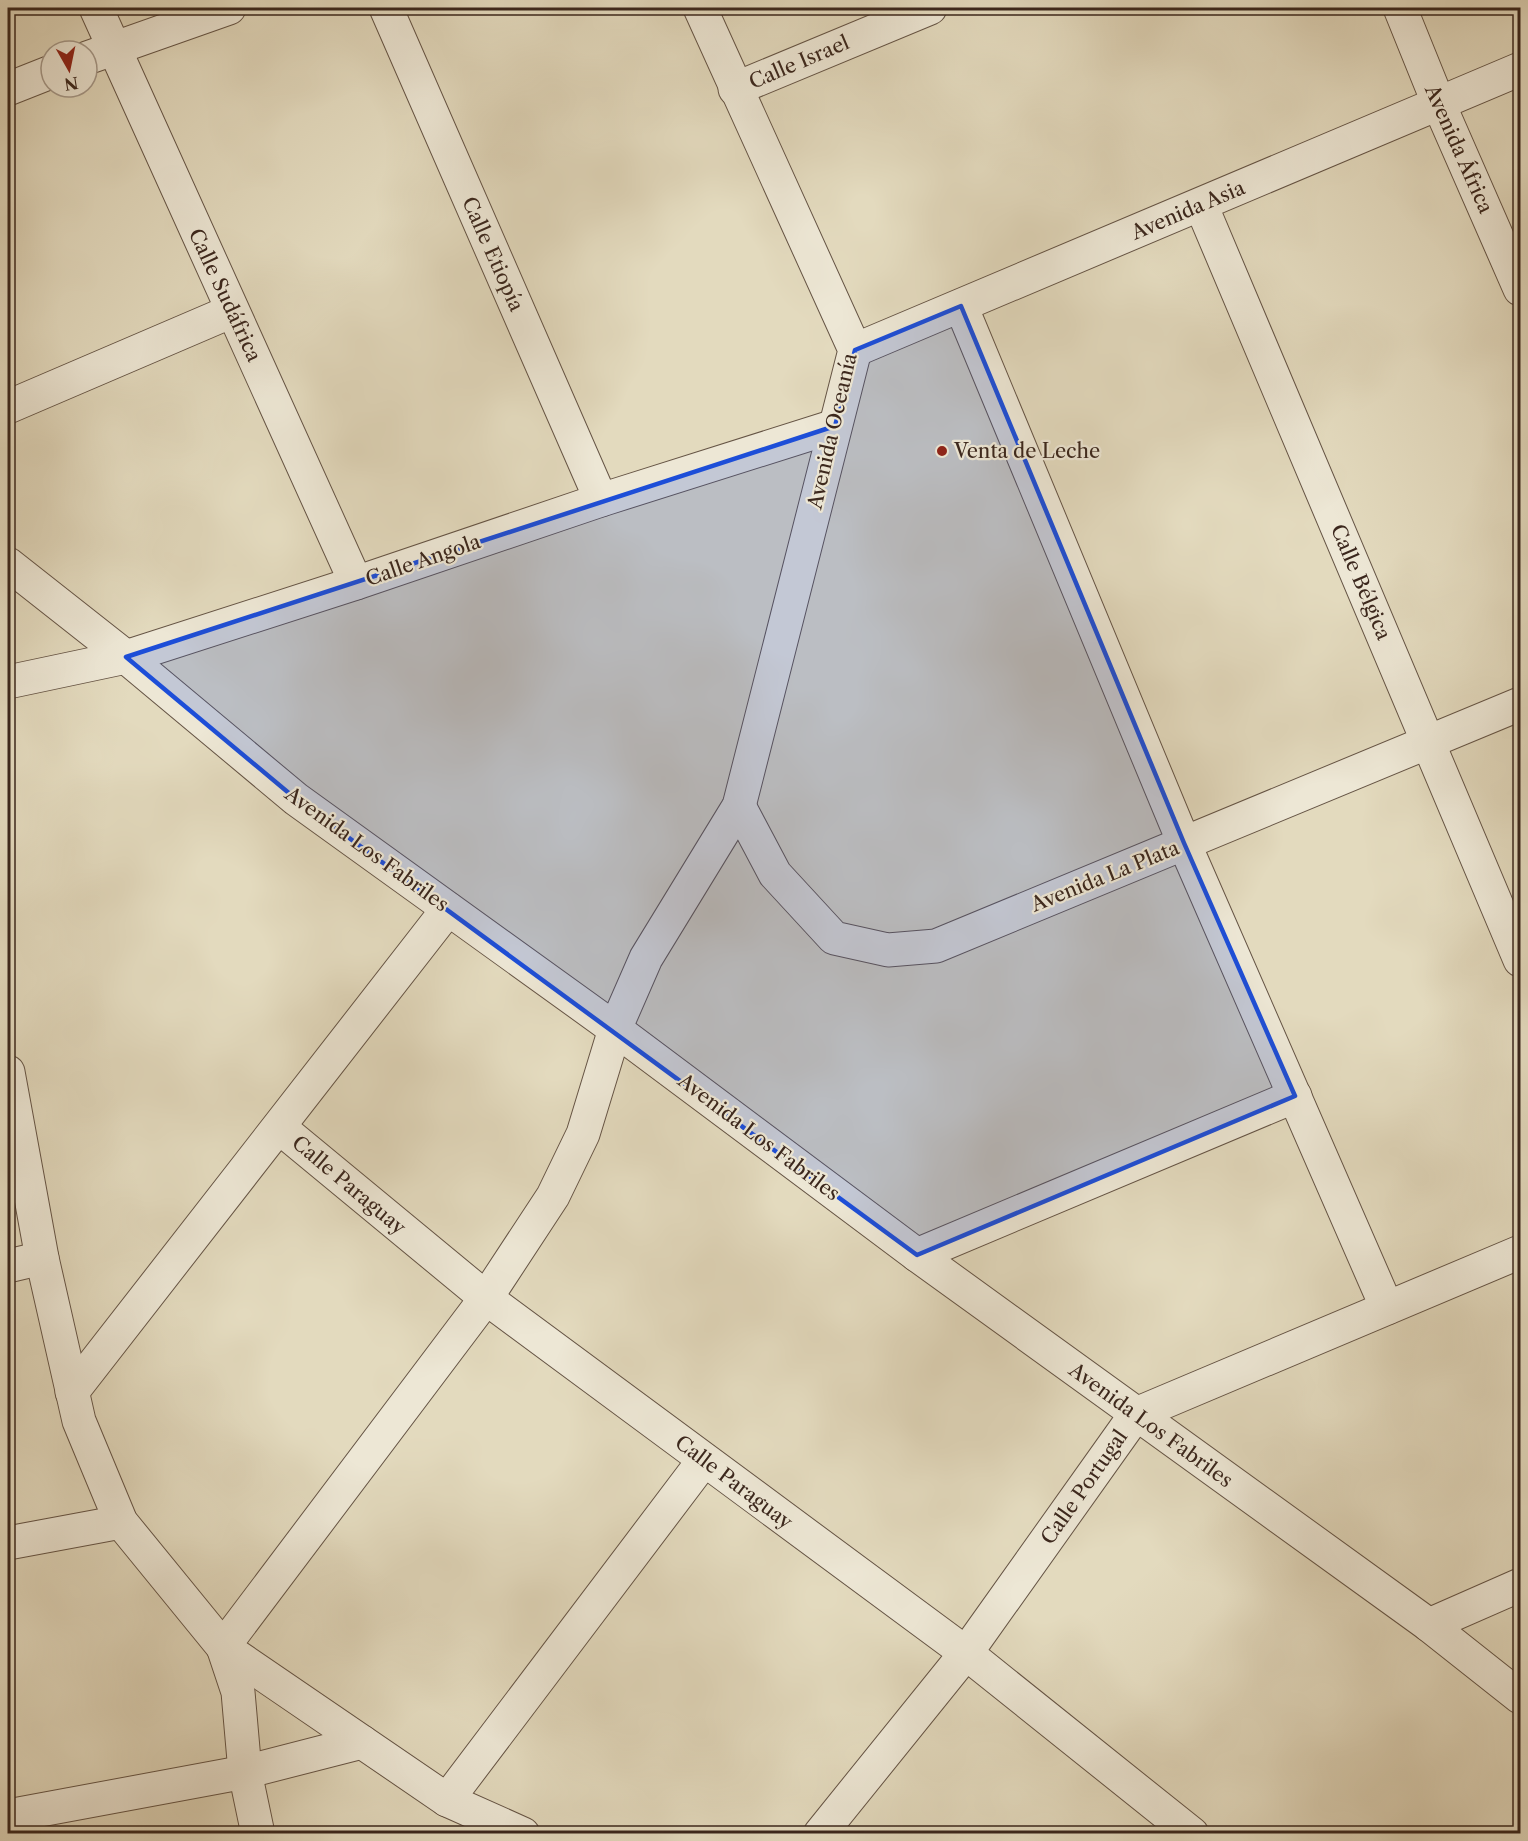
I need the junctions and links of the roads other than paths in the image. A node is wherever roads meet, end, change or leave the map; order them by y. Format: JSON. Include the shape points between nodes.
{"nodes":[{"id":1,"x":96,"y":8,"type":"edge"},
{"id":2,"x":229,"y":8,"type":"edge"},
{"id":3,"x":386,"y":8,"type":"edge"},
{"id":4,"x":700,"y":8,"type":"edge"},
{"id":5,"x":930,"y":8,"type":"edge"},
{"id":6,"x":1400,"y":8,"type":"edge"},
{"id":7,"x":100,"y":53,"type":"edge"},
{"id":8,"x":1521,"y":69,"type":"edge"},
{"id":9,"x":39,"y":77,"type":"edge"},
{"id":10,"x":8,"y":89,"type":"edge"},
{"id":11,"x":735,"y":89,"type":"junction"},
{"id":12,"x":1438,"y":102,"type":"junction"},
{"id":13,"x":1201,"y":205,"type":"junction"},
{"id":14,"x":1521,"y":289,"type":"edge"},
{"id":15,"x":961,"y":306,"type":"junction"},
{"id":16,"x":232,"y":311,"type":"junction"},
{"id":17,"x":855,"y":350,"type":"junction"},
{"id":18,"x":8,"y":407,"type":"edge"},
{"id":19,"x":835,"y":426,"type":"junction"},
{"id":20,"x":601,"y":500,"type":"junction"},
{"id":21,"x":8,"y":564,"type":"edge"},
{"id":22,"x":356,"y":583,"type":"junction"},
{"id":23,"x":126,"y":657,"type":"junction"},
{"id":24,"x":8,"y":682,"type":"edge"},
{"id":25,"x":1521,"y":704,"type":"edge"},
{"id":26,"x":1428,"y":742,"type":"junction"},
{"id":27,"x":739,"y":806,"type":"junction"},
{"id":28,"x":1184,"y":843,"type":"junction"},
{"id":29,"x":448,"y":909,"type":"junction"},
{"id":30,"x":1521,"y":960,"type":"edge"},
{"id":31,"x":615,"y":1029,"type":"junction"},
{"id":32,"x":8,"y":1072,"type":"edge"},
{"id":33,"x":1295,"y":1096,"type":"junction"},
{"id":34,"x":279,"y":1127,"type":"junction"},
{"id":35,"x":1521,"y":1252,"type":"edge"},
{"id":36,"x":917,"y":1255,"type":"junction"},
{"id":37,"x":42,"y":1258,"type":"junction"},
{"id":38,"x":8,"y":1266,"type":"edge"},
{"id":39,"x":486,"y":1298,"type":"junction"},
{"id":40,"x":1387,"y":1308,"type":"junction"},
{"id":41,"x":72,"y":1392,"type":"junction"},
{"id":42,"x":1136,"y":1414,"type":"junction"},
{"id":43,"x":704,"y":1460,"type":"junction"},
{"id":44,"x":121,"y":1522,"type":"junction"},
{"id":45,"x":8,"y":1543,"type":"edge"},
{"id":46,"x":1521,"y":1585,"type":"edge"},
{"id":47,"x":1429,"y":1625,"type":"junction"},
{"id":48,"x":223,"y":1647,"type":"junction"},
{"id":49,"x":966,"y":1653,"type":"junction"},
{"id":50,"x":1521,"y":1697,"type":"edge"},
{"id":51,"x":362,"y":1742,"type":"junction"},
{"id":52,"x":245,"y":1772,"type":"junction"},
{"id":53,"x":447,"y":1800,"type":"junction"},
{"id":54,"x":8,"y":1816,"type":"edge"},
{"id":55,"x":258,"y":1833,"type":"edge"},
{"id":56,"x":523,"y":1833,"type":"edge"},
{"id":57,"x":820,"y":1833,"type":"edge"},
{"id":58,"x":1192,"y":1833,"type":"edge"}],
"edges":[{"from":1,"to":7,"type":"street","name":"Calle Sudáfrica"},
{"from":2,"to":7,"type":"street"},
{"from":3,"to":20,"type":"street","name":"Calle Etiopía"},
{"from":4,"to":11,"type":"street","name":"Avenida Oceanía"},
{"from":5,"to":11,"type":"street","name":"Calle Israel"},
{"from":6,"to":12,"type":"street","name":"Avenida África"},
{"from":7,"to":16,"type":"street","name":"Calle Sudáfrica"},
{"from":8,"to":12,"type":"street","name":"Avenida Asia"},
{"from":9,"to":10,"type":"street"},
{"from":11,"to":17,"type":"street","name":"Avenida Oceanía"},
{"from":12,"to":13,"type":"street","name":"Avenida Asia"},
{"from":12,"to":14,"type":"street","name":"Avenida África"},
{"from":13,"to":15,"type":"street","name":"Avenida Asia"},
{"from":13,"to":26,"type":"street","name":"Calle Bélgica"},
{"from":15,"to":17,"type":"street","name":"Avenida Asia"},
{"from":15,"to":28,"type":"street"},
{"from":16,"to":18,"type":"street"},
{"from":16,"to":22,"type":"street","name":"Calle Sudáfrica"},
{"from":17,"to":19,"type":"street","name":"Avenida Oceanía"},
{"from":19,"to":20,"type":"street","name":"Calle Angola"},
{"from":19,"to":27,"type":"street","name":"Avenida Oceanía"},
{"from":20,"to":22,"type":"street","name":"Calle Angola"},
{"from":21,"to":23,"type":"street","name":"Avenida Los Fabriles"},
{"from":22,"to":23,"type":"street","name":"Calle Angola"},
{"from":23,"to":24,"type":"street","name":"Calle Angola"},
{"from":23,"to":29,"type":"street","name":"Avenida Los Fabriles","via":[[296,799]]},
{"from":25,"to":26,"type":"street","name":"Avenida La Plata"},
{"from":26,"to":28,"type":"street","name":"Avenida La Plata"},
{"from":26,"to":30,"type":"street","name":"Calle Bélgica"},
{"from":27,"to":28,"type":"street","name":"Avenida La Plata","via":[[775,874],[834,938],[888,950],[936,946]]},
{"from":27,"to":31,"type":"street","name":"Avenida Oceanía","via":[[646,958]]},
{"from":28,"to":33,"type":"street"},
{"from":29,"to":31,"type":"street","name":"Avenida Los Fabriles"},
{"from":29,"to":34,"type":"street"},
{"from":31,"to":36,"type":"street","name":"Avenida Los Fabriles"},
{"from":31,"to":39,"type":"street","name":"Avenida Oceanía","via":[[583,1134],[554,1197]]},
{"from":32,"to":37,"type":"street"},
{"from":33,"to":36,"type":"street"},
{"from":33,"to":40,"type":"street"},
{"from":34,"to":39,"type":"street","name":"Calle Paraguay"},
{"from":34,"to":41,"type":"street"},
{"from":35,"to":40,"type":"street","name":"Calle Portugal"},
{"from":36,"to":42,"type":"street","name":"Avenida Los Fabriles"},
{"from":37,"to":38,"type":"street"},
{"from":37,"to":41,"type":"street"},
{"from":39,"to":43,"type":"street","name":"Calle Paraguay"},
{"from":39,"to":48,"type":"street","name":"Avenida Oceanía"},
{"from":40,"to":42,"type":"street","name":"Calle Portugal"},
{"from":41,"to":44,"type":"street","via":[[79,1421]]},
{"from":42,"to":47,"type":"street","name":"Avenida Los Fabriles"},
{"from":42,"to":49,"type":"street","name":"Calle Portugal"},
{"from":43,"to":49,"type":"street","name":"Calle Paraguay"},
{"from":43,"to":53,"type":"street"},
{"from":44,"to":45,"type":"street"},
{"from":44,"to":48,"type":"street"},
{"from":46,"to":47,"type":"street"},
{"from":47,"to":50,"type":"street","name":"Avenida Los Fabriles"},
{"from":48,"to":51,"type":"street"},
{"from":48,"to":52,"type":"street","via":[[238,1692]]},
{"from":49,"to":57,"type":"street","name":"Calle Portugal"},
{"from":49,"to":58,"type":"street","name":"Calle Paraguay"},
{"from":51,"to":52,"type":"street"},
{"from":51,"to":53,"type":"street"},
{"from":52,"to":54,"type":"street"},
{"from":52,"to":55,"type":"street"},
{"from":53,"to":56,"type":"street"}]}
